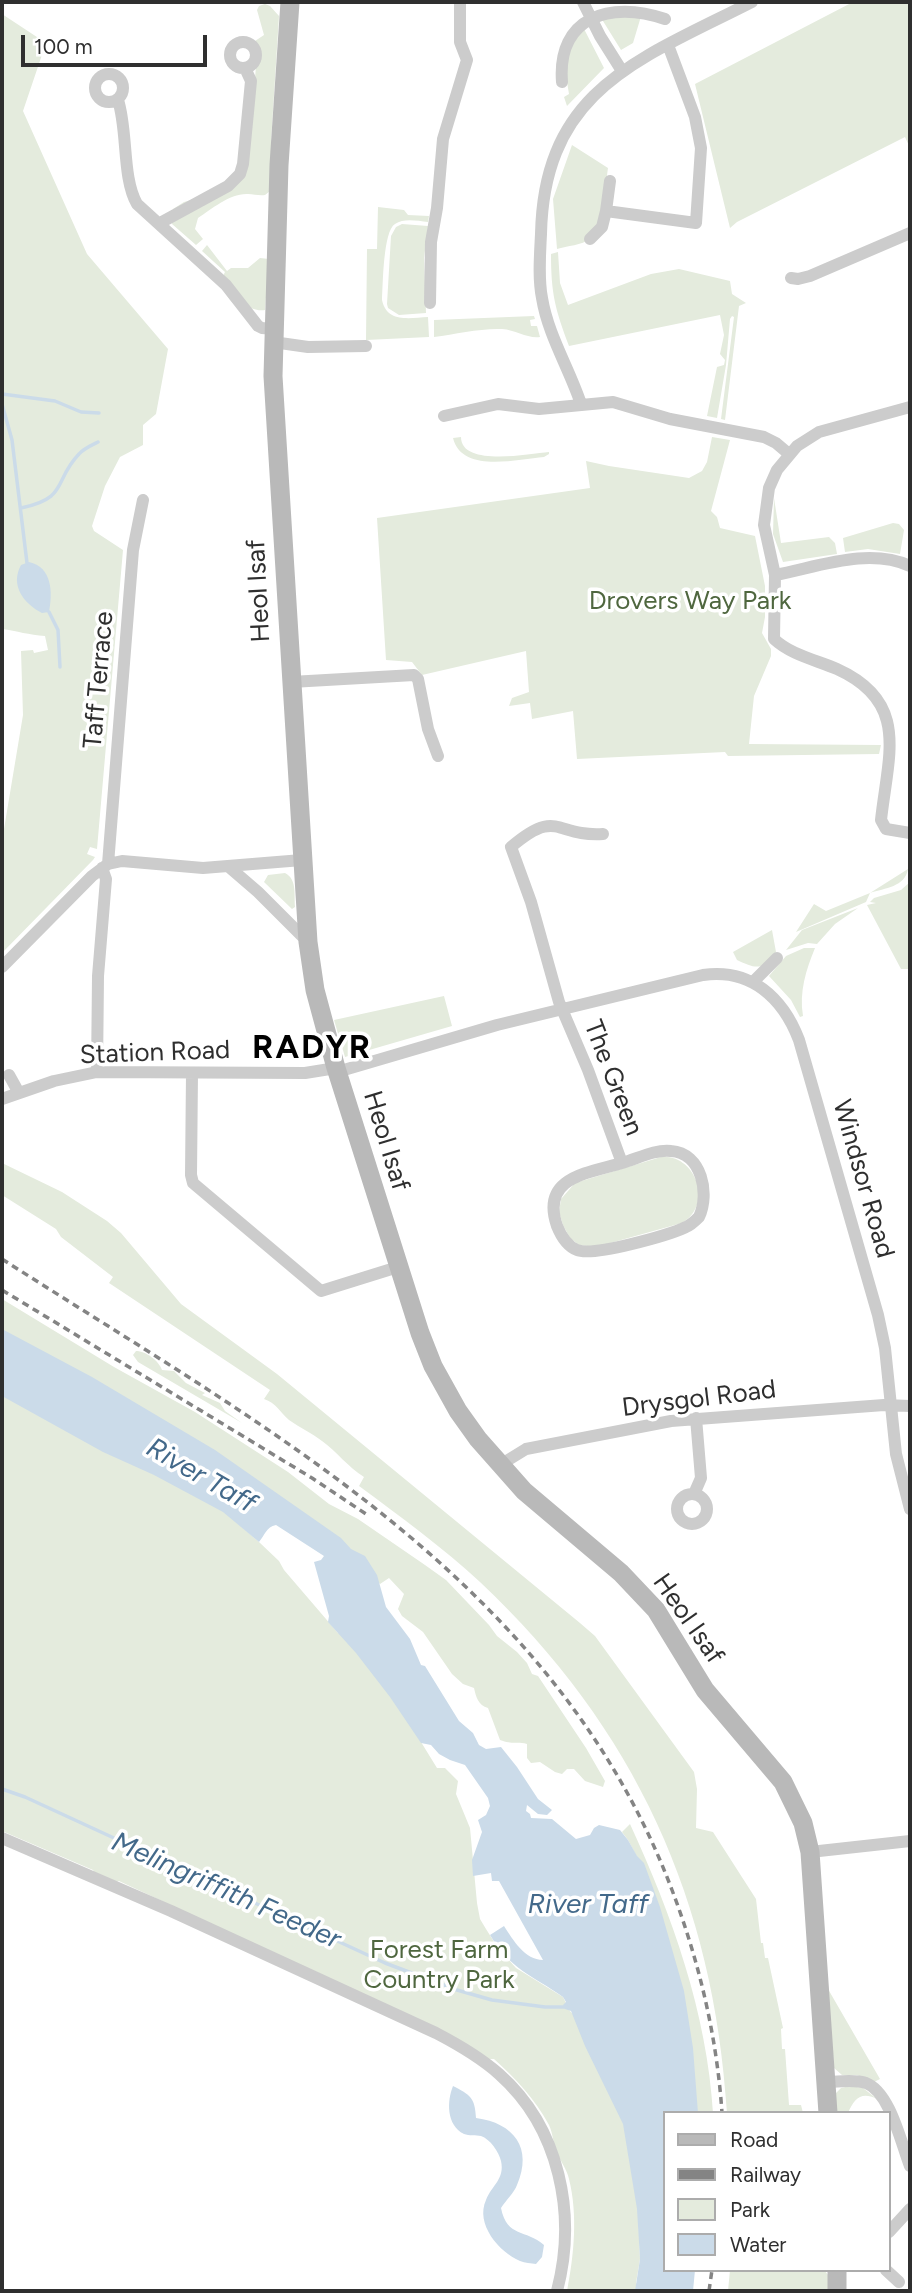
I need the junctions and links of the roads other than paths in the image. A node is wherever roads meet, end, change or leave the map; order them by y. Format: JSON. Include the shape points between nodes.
{"nodes":[{"id":1,"x":290,"y":2,"type":"edge"},
{"id":2,"x":460,"y":2,"type":"edge"},
{"id":3,"x":583,"y":2,"type":"edge"},
{"id":4,"x":751,"y":2,"type":"edge"},
{"id":5,"x":589,"y":15,"type":"junction"},
{"id":6,"x":666,"y":19,"type":"dead end"},
{"id":7,"x":668,"y":45,"type":"junction"},
{"id":8,"x":246,"y":68,"type":"dead end"},
{"id":9,"x":622,"y":71,"type":"junction"},
{"id":10,"x":562,"y":82,"type":"dead end"},
{"id":11,"x":118,"y":100,"type":"dead end"},
{"id":12,"x":610,"y":181,"type":"dead end"},
{"id":13,"x":606,"y":211,"type":"junction"},
{"id":14,"x":160,"y":223,"type":"junction"},
{"id":15,"x":910,"y":233,"type":"edge"},
{"id":16,"x":590,"y":239,"type":"dead end"},
{"id":17,"x":791,"y":278,"type":"dead end"},
{"id":18,"x":430,"y":303,"type":"dead end"},
{"id":19,"x":274,"y":335,"type":"junction"},
{"id":20,"x":366,"y":346,"type":"dead end"},
{"id":21,"x":581,"y":404,"type":"junction"},
{"id":22,"x":910,"y":407,"type":"edge"},
{"id":23,"x":444,"y":416,"type":"dead end"},
{"id":24,"x":789,"y":454,"type":"junction"},
{"id":25,"x":143,"y":500,"type":"dead end"},
{"id":26,"x":910,"y":566,"type":"edge"},
{"id":27,"x":775,"y":575,"type":"junction"},
{"id":28,"x":291,"y":682,"type":"junction"},
{"id":29,"x":438,"y":756,"type":"dead end"},
{"id":30,"x":910,"y":833,"type":"edge"},
{"id":31,"x":603,"y":834,"type":"dead end"},
{"id":32,"x":302,"y":860,"type":"junction"},
{"id":33,"x":105,"y":866,"type":"junction"},
{"id":34,"x":229,"y":867,"type":"junction"},
{"id":35,"x":308,"y":942,"type":"junction"},
{"id":36,"x":777,"y":958,"type":"dead end"},
{"id":37,"x":2,"y":967,"type":"edge"},
{"id":38,"x":753,"y":982,"type":"junction"},
{"id":39,"x":562,"y":1009,"type":"junction"},
{"id":40,"x":337,"y":1070,"type":"junction"},
{"id":41,"x":97,"y":1072,"type":"junction"},
{"id":42,"x":192,"y":1073,"type":"junction"},
{"id":43,"x":9,"y":1074,"type":"dead end"},
{"id":44,"x":19,"y":1093,"type":"junction"},
{"id":45,"x":2,"y":1099,"type":"edge"},
{"id":46,"x":622,"y":1163,"type":"junction"},
{"id":47,"x":398,"y":1268,"type":"junction"},
{"id":48,"x":891,"y":1406,"type":"junction"},
{"id":49,"x":910,"y":1406,"type":"edge"},
{"id":50,"x":696,"y":1418,"type":"junction"},
{"id":51,"x":500,"y":1465,"type":"junction"},
{"id":52,"x":694,"y":1494,"type":"dead end"},
{"id":53,"x":910,"y":1509,"type":"edge"},
{"id":54,"x":2,"y":1838,"type":"edge"},
{"id":55,"x":910,"y":1841,"type":"edge"},
{"id":56,"x":810,"y":1852,"type":"junction"},
{"id":57,"x":826,"y":2082,"type":"junction"},
{"id":58,"x":828,"y":2111,"type":"edge"},
{"id":59,"x":890,"y":2111,"type":"edge"},
{"id":60,"x":891,"y":2115,"type":"edge"},
{"id":61,"x":910,"y":2166,"type":"edge"},
{"id":62,"x":910,"y":2209,"type":"edge"},
{"id":63,"x":891,"y":2230,"type":"edge"},
{"id":64,"x":837,"y":2272,"type":"edge"},
{"id":65,"x":888,"y":2272,"type":"edge"},
{"id":66,"x":899,"y":2282,"type":"dead end"},
{"id":67,"x":557,"y":2291,"type":"edge"},
{"id":68,"x":837,"y":2291,"type":"edge"}],
"edges":[{"from":1,"to":19,"type":"main road","name":"Heol Isaf"},
{"from":2,"to":18,"type":"street","via":[[460,42],[467,60],[443,139],[431,242]]},
{"from":3,"to":5,"type":"street"},
{"from":4,"to":7,"type":"street"},
{"from":5,"to":6,"type":"street","via":[[627,5]]},
{"from":5,"to":9,"type":"street"},
{"from":5,"to":10,"type":"street","via":[[565,44]]},
{"from":7,"to":9,"type":"street"},
{"from":7,"to":13,"type":"street","via":[[695,117],[701,148],[696,223]]},
{"from":8,"to":14,"type":"street","via":[[251,81],[240,174],[228,186]]},
{"from":9,"to":21,"type":"street","via":[[593,95],[569,127],[553,160],[543,197],[541,297]]},
{"from":11,"to":14,"type":"street","via":[[133,197]]},
{"from":12,"to":13,"type":"street"},
{"from":13,"to":16,"type":"street","via":[[602,227]]},
{"from":14,"to":19,"type":"street","via":[[226,285],[258,326]]},
{"from":15,"to":17,"type":"street","via":[[810,276]]},
{"from":19,"to":20,"type":"street","via":[[308,347]]},
{"from":19,"to":28,"type":"main road","name":"Heol Isaf"},
{"from":21,"to":23,"type":"street","via":[[539,409],[498,404]]},
{"from":21,"to":24,"type":"street","via":[[613,402],[670,419],[764,437]]},
{"from":22,"to":24,"type":"street","via":[[829,428]]},
{"from":24,"to":27,"type":"street","via":[[769,488],[764,515]]},
{"from":25,"to":33,"type":"street","name":"Taff Terrace","via":[[133,550]]},
{"from":26,"to":27,"type":"street","via":[[869,558]]},
{"from":27,"to":30,"type":"street","via":[[774,639],[861,683],[885,709],[889,743],[881,820],[886,829]]},
{"from":28,"to":29,"type":"street","via":[[414,675]]},
{"from":28,"to":32,"type":"main road","name":"Heol Isaf"},
{"from":31,"to":39,"type":"street","name":"The Green","via":[[544,826],[511,847]]},
{"from":32,"to":34,"type":"street"},
{"from":32,"to":35,"type":"main road","name":"Heol Isaf"},
{"from":33,"to":34,"type":"street","via":[[121,861]]},
{"from":33,"to":37,"type":"street"},
{"from":33,"to":41,"type":"street","name":"Taff Terrace"},
{"from":34,"to":35,"type":"street"},
{"from":35,"to":40,"type":"main road","name":"Heol Isaf","via":[[315,990]]},
{"from":36,"to":38,"type":"street"},
{"from":38,"to":39,"type":"street","name":"Windsor Road","via":[[714,973]]},
{"from":38,"to":48,"type":"street","name":"Windsor Road","via":[[782,1007],[799,1040],[878,1315]]},
{"from":39,"to":40,"type":"street","name":"Windsor Road"},
{"from":39,"to":46,"type":"street","name":"The Green"},
{"from":40,"to":42,"type":"street","name":"Station Road"},
{"from":40,"to":47,"type":"main road","name":"Heol Isaf"},
{"from":41,"to":42,"type":"street","name":"Station Road"},
{"from":41,"to":44,"type":"street","name":"Station Road"},
{"from":42,"to":47,"type":"street","via":[[193,1182],[321,1292]]},
{"from":43,"to":44,"type":"street"},
{"from":44,"to":45,"type":"street","name":"Station Road"},
{"from":46,"to":46,"type":"street","name":"The Green","via":[[666,1151],[685,1156],[696,1166],[705,1194],[699,1217],[683,1228],[597,1252],[576,1250],[556,1224],[556,1194],[572,1178]]},
{"from":47,"to":51,"type":"main road","name":"Heol Isaf","via":[[441,1382],[470,1429]]},
{"from":48,"to":49,"type":"street","name":"Drysgol Road"},
{"from":48,"to":50,"type":"street","name":"Drysgol Road"},
{"from":48,"to":53,"type":"street","name":"Windsor Road"},
{"from":50,"to":51,"type":"street","name":"Drysgol Road","via":[[526,1449]]},
{"from":50,"to":52,"type":"street","via":[[701,1478]]},
{"from":51,"to":56,"type":"main road","name":"Heol Isaf","via":[[646,1598],[705,1690],[783,1782],[803,1823]]},
{"from":54,"to":67,"type":"street","via":[[436,2033],[492,2067],[531,2112],[558,2168],[565,2226]]},
{"from":55,"to":56,"type":"street"},
{"from":56,"to":57,"type":"main road","name":"Heol Isaf"},
{"from":57,"to":58,"type":"main road","name":"Heol Isaf"},
{"from":57,"to":59,"type":"street","via":[[860,2081],[875,2089]]},
{"from":60,"to":61,"type":"street"},
{"from":62,"to":63,"type":"street"},
{"from":64,"to":68,"type":"main road"},
{"from":65,"to":66,"type":"street"}]}
